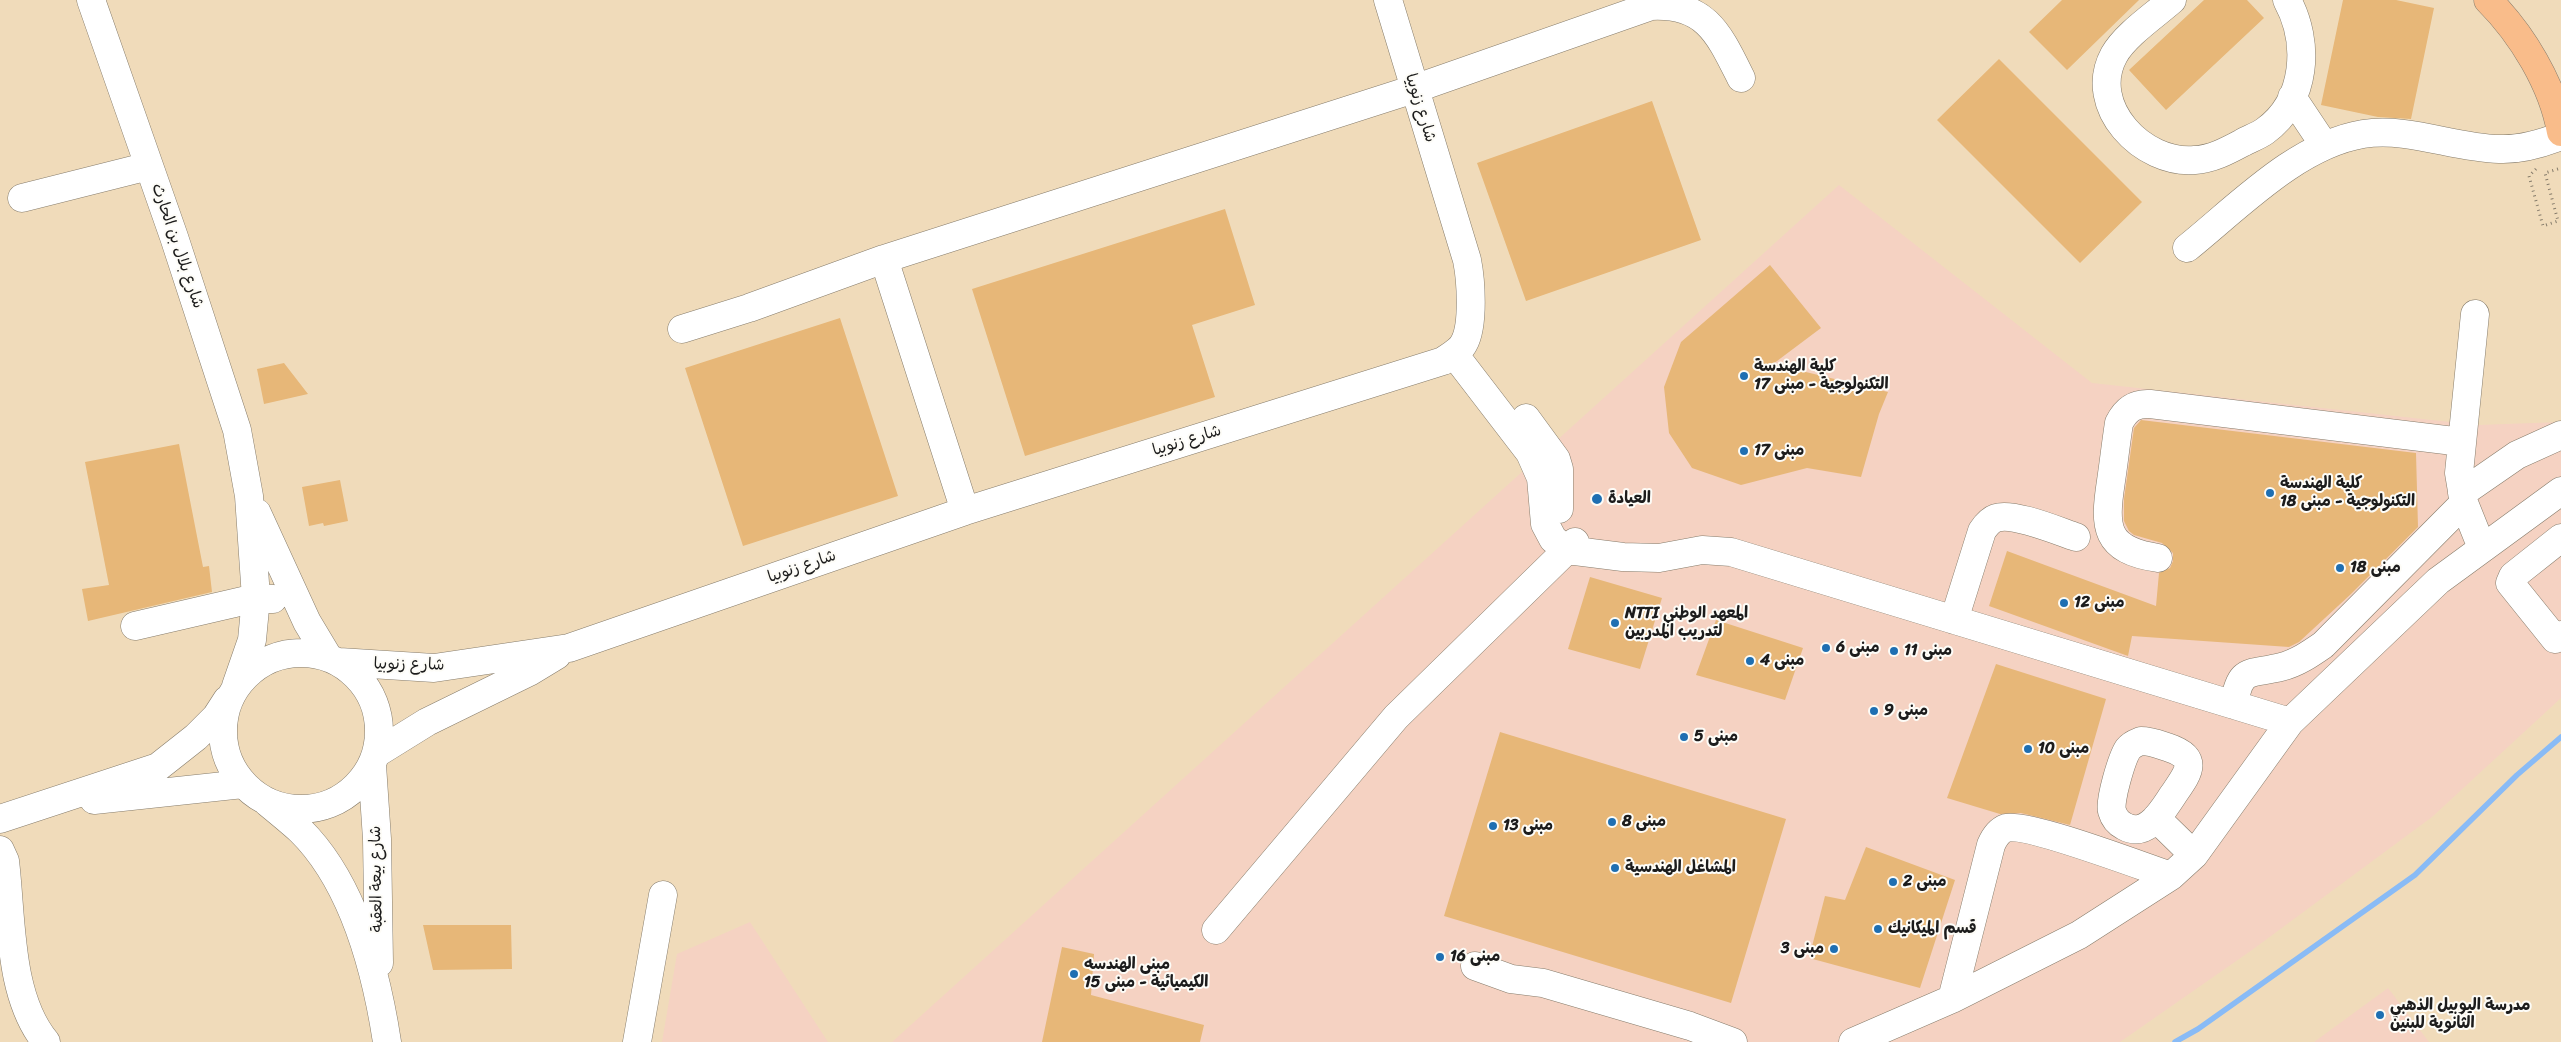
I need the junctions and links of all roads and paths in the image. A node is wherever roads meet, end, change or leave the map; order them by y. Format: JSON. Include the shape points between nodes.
{"nodes":[{"id":1,"x":91,"y":0,"type":"edge"},
{"id":2,"x":1388,"y":0,"type":"edge"},
{"id":3,"x":2172,"y":0,"type":"edge"},
{"id":4,"x":2288,"y":0,"type":"edge"},
{"id":5,"x":2488,"y":0,"type":"edge"},
{"id":6,"x":1741,"y":78,"type":"dead end"},
{"id":7,"x":1414,"y":89,"type":"junction"},
{"id":8,"x":2292,"y":97,"type":"junction"},
{"id":9,"x":2560,"y":116,"type":"edge"},
{"id":10,"x":2324,"y":145,"type":"junction"},
{"id":11,"x":149,"y":166,"type":"junction"},
{"id":12,"x":2561,"y":168,"type":"edge"},
{"id":13,"x":2529,"y":176,"type":"dead end"},
{"id":14,"x":22,"y":198,"type":"dead end"},
{"id":15,"x":2187,"y":248,"type":"dead end"},
{"id":16,"x":884,"y":259,"type":"junction"},
{"id":17,"x":2475,"y":314,"type":"dead end"},
{"id":18,"x":682,"y":329,"type":"dead end"},
{"id":19,"x":1459,"y":348,"type":"junction"},
{"id":20,"x":2561,"y":436,"type":"edge"},
{"id":21,"x":2462,"y":442,"type":"junction"},
{"id":22,"x":2561,"y":491,"type":"edge"},
{"id":23,"x":249,"y":496,"type":"junction"},
{"id":24,"x":2463,"y":498,"type":"junction"},
{"id":25,"x":966,"y":510,"type":"junction"},
{"id":26,"x":2076,"y":537,"type":"dead end"},
{"id":27,"x":2561,"y":538,"type":"edge"},
{"id":28,"x":1575,"y":548,"type":"junction"},
{"id":29,"x":2482,"y":548,"type":"junction"},
{"id":30,"x":2158,"y":558,"type":"dead end"},
{"id":31,"x":256,"y":598,"type":"junction"},
{"id":32,"x":297,"y":601,"type":"junction"},
{"id":33,"x":1954,"y":620,"type":"junction"},
{"id":34,"x":135,"y":626,"type":"dead end"},
{"id":35,"x":2561,"y":635,"type":"edge"},
{"id":36,"x":569,"y":648,"type":"junction"},
{"id":37,"x":334,"y":660,"type":"junction"},
{"id":38,"x":234,"y":691,"type":"junction"},
{"id":39,"x":2234,"y":705,"type":"junction"},
{"id":40,"x":2290,"y":722,"type":"junction"},
{"id":41,"x":375,"y":759,"type":"junction"},
{"id":42,"x":253,"y":792,"type":"junction"},
{"id":43,"x":40,"y":806,"type":"junction"},
{"id":44,"x":2156,"y":818,"type":"dead end"},
{"id":45,"x":0,"y":819,"type":"edge"},
{"id":46,"x":0,"y":850,"type":"edge"},
{"id":47,"x":2194,"y":855,"type":"junction"},
{"id":48,"x":2172,"y":876,"type":"junction"},
{"id":49,"x":663,"y":894,"type":"dead end"},
{"id":50,"x":1216,"y":930,"type":"dead end"},
{"id":51,"x":1475,"y":966,"type":"dead end"},
{"id":52,"x":379,"y":992,"type":"junction"},
{"id":53,"x":1952,"y":999,"type":"junction"},
{"id":54,"x":46,"y":1042,"type":"edge"},
{"id":55,"x":387,"y":1042,"type":"edge"},
{"id":56,"x":637,"y":1042,"type":"edge"},
{"id":57,"x":1733,"y":1042,"type":"edge"},
{"id":58,"x":1853,"y":1042,"type":"edge"}],
"edges":[{"from":1,"to":11,"type":"street","name":"شارع بلال بن الحارث"},
{"from":2,"to":7,"type":"street","name":"شارع زنوبيا"},
{"from":3,"to":8,"type":"street","via":[[2121,46],[2110,64],[2106,85],[2115,116],[2146,146],[2171,158],[2205,159],[2266,130]]},
{"from":4,"to":8,"type":"street","via":[[2302,40],[2300,77]]},
{"from":5,"to":9,"type":"main road","via":[[2517,34]]},
{"from":6,"to":7,"type":"street","via":[[1721,37],[1710,25],[1683,8],[1667,5],[1635,10]]},
{"from":7,"to":16,"type":"street"},
{"from":7,"to":19,"type":"street","name":"شارع زنوبيا","via":[[1467,260],[1472,287]]},
{"from":8,"to":10,"type":"street"},
{"from":9,"to":10,"type":"street","via":[[2531,146],[2507,149],[2386,133],[2365,134]]},
{"from":10,"to":15,"type":"street","via":[[2288,166]]},
{"from":11,"to":14,"type":"street"},
{"from":11,"to":23,"type":"street","name":"شارع بلال بن الحارث","via":[[225,389],[237,430]]},
{"from":12,"to":13,"type":"path","via":[[2545,172],[2558,222],[2543,226]]},
{"from":16,"to":18,"type":"street"},
{"from":16,"to":25,"type":"street"},
{"from":17,"to":21,"type":"street"},
{"from":19,"to":25,"type":"street","name":"شارع زنوبيا","via":[[1443,361]]},
{"from":19,"to":28,"type":"street","via":[[1528,434],[1547,464],[1559,469],[1560,523]]},
{"from":20,"to":24,"type":"street","via":[[2517,455]]},
{"from":21,"to":24,"type":"street","via":[[2460,473]]},
{"from":21,"to":30,"type":"street","via":[[2150,404],[2135,406],[2119,423],[2107,520],[2120,544],[2137,555]]},
{"from":22,"to":29,"type":"street"},
{"from":23,"to":31,"type":"street","name":"شارع بلال بن الحارث"},
{"from":23,"to":32,"type":"street","name":"شارع بلال بن الحارث"},
{"from":24,"to":29,"type":"street"},
{"from":24,"to":39,"type":"street","via":[[2323,645],[2296,662],[2243,676]]},
{"from":25,"to":36,"type":"street","name":"شارع زنوبيا"},
{"from":26,"to":33,"type":"street","via":[[2013,518],[1997,517],[1990,521],[1982,531]]},
{"from":27,"to":35,"type":"street","via":[[2513,576],[2510,583],[2555,639]]},
{"from":28,"to":33,"type":"street","via":[[1659,558],[1702,550],[1731,552]]},
{"from":28,"to":50,"type":"street","via":[[1396,717]]},
{"from":29,"to":40,"type":"street","via":[[2438,580]]},
{"from":31,"to":32,"type":"street"},
{"from":31,"to":34,"type":"street"},
{"from":31,"to":38,"type":"street","name":"شارع بلال بن الحارث","via":[[252,640]]},
{"from":32,"to":37,"type":"street","name":"شارع بلال بن الحارث"},
{"from":33,"to":39,"type":"street"},
{"from":36,"to":37,"type":"street","name":"شارع زنوبيا","via":[[434,668]]},
{"from":36,"to":41,"type":"street","name":"شارع زنوبيا","via":[[530,672],[427,722]]},
{"from":37,"to":38,"type":"street","via":[[308,653],[274,658],[250,671]]},
{"from":37,"to":41,"type":"street","via":[[356,675],[369,691],[378,711],[380,732]]},
{"from":38,"to":42,"type":"street","via":[[223,717],[223,741],[230,764]]},
{"from":38,"to":43,"type":"street","via":[[216,717],[158,767]]},
{"from":39,"to":40,"type":"street"},
{"from":40,"to":47,"type":"street"},
{"from":41,"to":42,"type":"street","via":[[357,786],[337,801],[312,809],[287,808]]},
{"from":41,"to":52,"type":"street","name":"شارع بيعة العقبة"},
{"from":42,"to":43,"type":"street"},
{"from":42,"to":52,"type":"street","name":"شارع بيعة العقبة","via":[[301,831],[342,889],[366,946]]},
{"from":43,"to":45,"type":"street"},
{"from":44,"to":47,"type":"street"},
{"from":46,"to":54,"type":"street","via":[[5,861],[22,998],[35,1028]]},
{"from":47,"to":48,"type":"street"},
{"from":48,"to":53,"type":"street","via":[[2079,935]]},
{"from":48,"to":53,"type":"street","via":[[2029,829],[2004,829],[1990,845]]},
{"from":49,"to":56,"type":"street"},
{"from":51,"to":57,"type":"street","via":[[1511,979],[1543,983],[1690,1026]]},
{"from":52,"to":55,"type":"street","name":"شارع بيعة العقبة"},
{"from":53,"to":58,"type":"street"}]}
